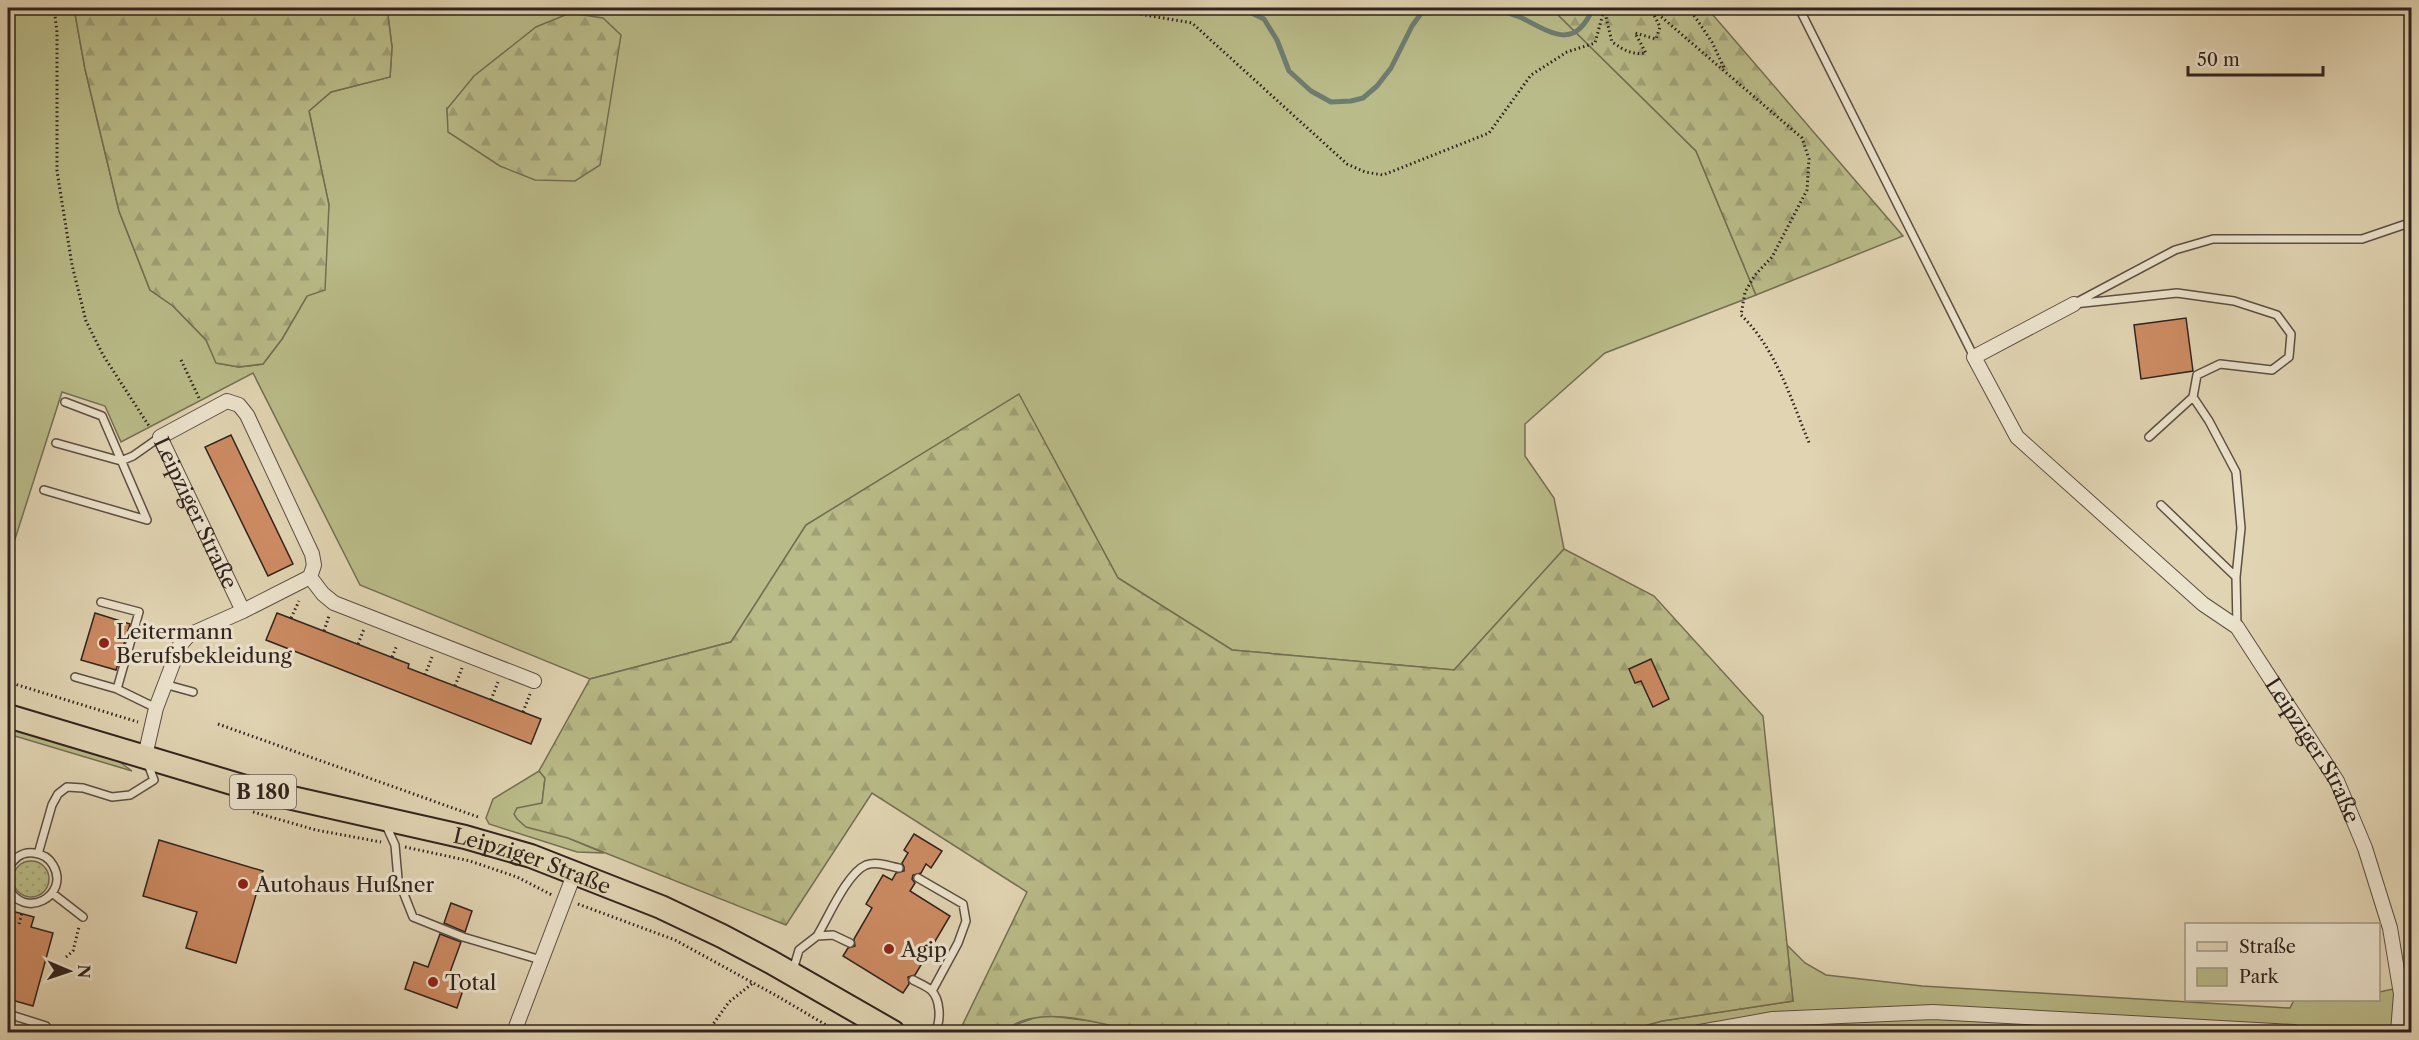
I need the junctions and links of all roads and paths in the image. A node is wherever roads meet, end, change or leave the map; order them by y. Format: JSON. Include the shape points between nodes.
{"nodes":[{"id":1,"x":54,"y":8,"type":"edge"},
{"id":2,"x":1129,"y":8,"type":"edge"},
{"id":3,"x":1650,"y":8,"type":"edge"},
{"id":4,"x":1689,"y":8,"type":"edge"},
{"id":5,"x":1799,"y":8,"type":"edge"},
{"id":6,"x":1606,"y":9,"type":"edge"},
{"id":7,"x":1725,"y":72,"type":"junction"},
{"id":8,"x":2412,"y":222,"type":"edge"},
{"id":9,"x":2074,"y":304,"type":"junction"},
{"id":10,"x":1974,"y":357,"type":"junction"},
{"id":11,"x":181,"y":360,"type":"dead end"},
{"id":12,"x":2193,"y":397,"type":"junction"},
{"id":13,"x":65,"y":402,"type":"dead end"},
{"id":14,"x":206,"y":412,"type":"junction"},
{"id":15,"x":160,"y":437,"type":"junction"},
{"id":16,"x":2149,"y":437,"type":"dead end"},
{"id":17,"x":56,"y":443,"type":"dead end"},
{"id":18,"x":1810,"y":445,"type":"dead end"},
{"id":19,"x":121,"y":461,"type":"junction"},
{"id":20,"x":44,"y":490,"type":"dead end"},
{"id":21,"x":2161,"y":505,"type":"dead end"},
{"id":22,"x":310,"y":577,"type":"junction"},
{"id":23,"x":2236,"y":577,"type":"junction"},
{"id":24,"x":101,"y":602,"type":"dead end"},
{"id":25,"x":243,"y":611,"type":"junction"},
{"id":26,"x":2237,"y":627,"type":"junction"},
{"id":27,"x":75,"y":677,"type":"dead end"},
{"id":28,"x":534,"y":681,"type":"dead end"},
{"id":29,"x":8,"y":682,"type":"edge"},
{"id":30,"x":164,"y":684,"type":"junction"},
{"id":31,"x":117,"y":689,"type":"junction"},
{"id":32,"x":194,"y":692,"type":"dead end"},
{"id":33,"x":156,"y":708,"type":"junction"},
{"id":34,"x":8,"y":716,"type":"edge"},
{"id":35,"x":218,"y":724,"type":"dead end"},
{"id":36,"x":151,"y":725,"type":"junction"},
{"id":37,"x":146,"y":756,"type":"junction"},
{"id":38,"x":478,"y":817,"type":"dead end"},
{"id":39,"x":382,"y":819,"type":"junction"},
{"id":40,"x":38,"y":854,"type":"junction"},
{"id":41,"x":899,"y":868,"type":"dead end"},
{"id":42,"x":8,"y":869,"type":"edge"},
{"id":43,"x":575,"y":872,"type":"junction"},
{"id":44,"x":918,"y":878,"type":"dead end"},
{"id":45,"x":8,"y":887,"type":"edge"},
{"id":46,"x":52,"y":893,"type":"junction"},
{"id":47,"x":83,"y":916,"type":"joint"},
{"id":48,"x":817,"y":936,"type":"junction"},
{"id":49,"x":850,"y":943,"type":"dead end"},
{"id":50,"x":66,"y":957,"type":"dead end"},
{"id":51,"x":542,"y":960,"type":"junction"},
{"id":52,"x":792,"y":974,"type":"junction"},
{"id":53,"x":913,"y":980,"type":"dead end"},
{"id":54,"x":753,"y":983,"type":"dead end"},
{"id":55,"x":932,"y":991,"type":"junction"},
{"id":56,"x":777,"y":996,"type":"dead end"},
{"id":57,"x":8,"y":1014,"type":"edge"},
{"id":58,"x":711,"y":1027,"type":"dead end"},
{"id":59,"x":50,"y":1032,"type":"edge"},
{"id":60,"x":514,"y":1032,"type":"edge"},
{"id":61,"x":838,"y":1032,"type":"edge"},
{"id":62,"x":893,"y":1032,"type":"edge"},
{"id":63,"x":935,"y":1032,"type":"edge"},
{"id":64,"x":1700,"y":1032,"type":"edge"},
{"id":65,"x":2294,"y":1032,"type":"edge"},
{"id":66,"x":2398,"y":1032,"type":"edge"}],
"edges":[{"from":1,"to":15,"type":"path","via":[[57,171],[72,265],[86,321],[103,355],[142,417]]},
{"from":2,"to":6,"type":"path","via":[[1139,14],[1192,23],[1347,164],[1383,175],[1489,133],[1531,75],[1567,52],[1595,43]]},
{"from":3,"to":6,"type":"path","via":[[1660,27],[1656,39],[1635,33],[1646,53],[1635,54],[1612,42]]},
{"from":3,"to":7,"type":"path"},
{"from":4,"to":7,"type":"path","via":[[1712,42]]},
{"from":5,"to":10,"type":"lane"},
{"from":7,"to":18,"type":"path","via":[[1802,138],[1809,159],[1807,190],[1772,257],[1745,292],[1741,315],[1770,349]]},
{"from":8,"to":9,"type":"lane","via":[[2361,239],[2213,239],[2175,250]]},
{"from":9,"to":10,"type":"street"},
{"from":9,"to":12,"type":"lane","via":[[2177,293],[2234,301],[2277,315],[2291,334],[2289,357],[2272,370],[2220,364],[2197,375]]},
{"from":10,"to":26,"type":"street","via":[[2017,437],[2202,604]]},
{"from":11,"to":14,"type":"path"},
{"from":12,"to":16,"type":"lane"},
{"from":12,"to":23,"type":"lane","via":[[2236,471],[2241,528]]},
{"from":13,"to":19,"type":"lane","via":[[102,416]]},
{"from":14,"to":15,"type":"street","name":"Leipziger Straße"},
{"from":14,"to":22,"type":"street","name":"Leipziger Straße","via":[[227,401],[239,405],[247,415],[312,554]]},
{"from":15,"to":19,"type":"lane"},
{"from":15,"to":25,"type":"street","name":"Leipziger Straße"},
{"from":17,"to":19,"type":"lane"},
{"from":19,"to":20,"type":"lane","via":[[147,520]]},
{"from":21,"to":23,"type":"lane"},
{"from":22,"to":25,"type":"street","name":"Leipziger Straße"},
{"from":22,"to":28,"type":"street","via":[[334,603]]},
{"from":23,"to":26,"type":"lane"},
{"from":24,"to":31,"type":"lane","via":[[139,612]]},
{"from":25,"to":30,"type":"street","name":"Leipziger Straße","via":[[189,635],[180,645]]},
{"from":26,"to":66,"type":"street","name":"Leipziger Straße","via":[[2337,781],[2365,848],[2390,928],[2401,994]]},
{"from":27,"to":31,"type":"lane"},
{"from":29,"to":36,"type":"path"},
{"from":30,"to":32,"type":"lane"},
{"from":30,"to":33,"type":"street","name":"Leipziger Straße"},
{"from":31,"to":33,"type":"lane"},
{"from":33,"to":36,"type":"street","name":"Leipziger Straße"},
{"from":34,"to":37,"type":"main road","name":"Leipziger Straße","number":"B 180"},
{"from":35,"to":38,"type":"path"},
{"from":36,"to":37,"type":"street","name":"Leipziger Straße"},
{"from":37,"to":39,"type":"main road","name":"Leipziger Straße","number":"B 180","via":[[252,789]]},
{"from":37,"to":40,"type":"lane","via":[[154,780],[130,795],[112,797],[67,787],[58,794]]},
{"from":39,"to":43,"type":"main road","name":"Leipziger Straße","number":"B 180","via":[[501,846]]},
{"from":39,"to":51,"type":"lane","via":[[395,845],[398,879],[413,918]]},
{"from":40,"to":42,"type":"lane","via":[[18,856]]},
{"from":40,"to":46,"type":"lane","via":[[55,868],[56,885]]},
{"from":41,"to":48,"type":"lane","via":[[880,863],[865,866],[844,886]]},
{"from":43,"to":51,"type":"street"},
{"from":43,"to":52,"type":"main road","name":"Leipziger Straße","number":"B 180","via":[[682,917]]},
{"from":44,"to":55,"type":"lane","via":[[963,904],[966,921]]},
{"from":45,"to":46,"type":"lane","via":[[15,898],[31,904]]},
{"from":46,"to":47,"type":"lane"},
{"from":47,"to":50,"type":"path","via":[[74,951]]},
{"from":48,"to":49,"type":"lane","via":[[833,935]]},
{"from":48,"to":52,"type":"lane","via":[[799,950]]},
{"from":51,"to":60,"type":"street"},
{"from":52,"to":62,"type":"main road","name":"Leipziger Straße","number":"B 180"},
{"from":53,"to":55,"type":"lane"},
{"from":54,"to":58,"type":"path","via":[[729,1002]]},
{"from":55,"to":63,"type":"lane","via":[[939,1008]]},
{"from":56,"to":61,"type":"path"},
{"from":57,"to":59,"type":"lane","via":[[46,1026]]},
{"from":64,"to":65,"type":"street","via":[[1773,1020],[1934,1012]]}]}
